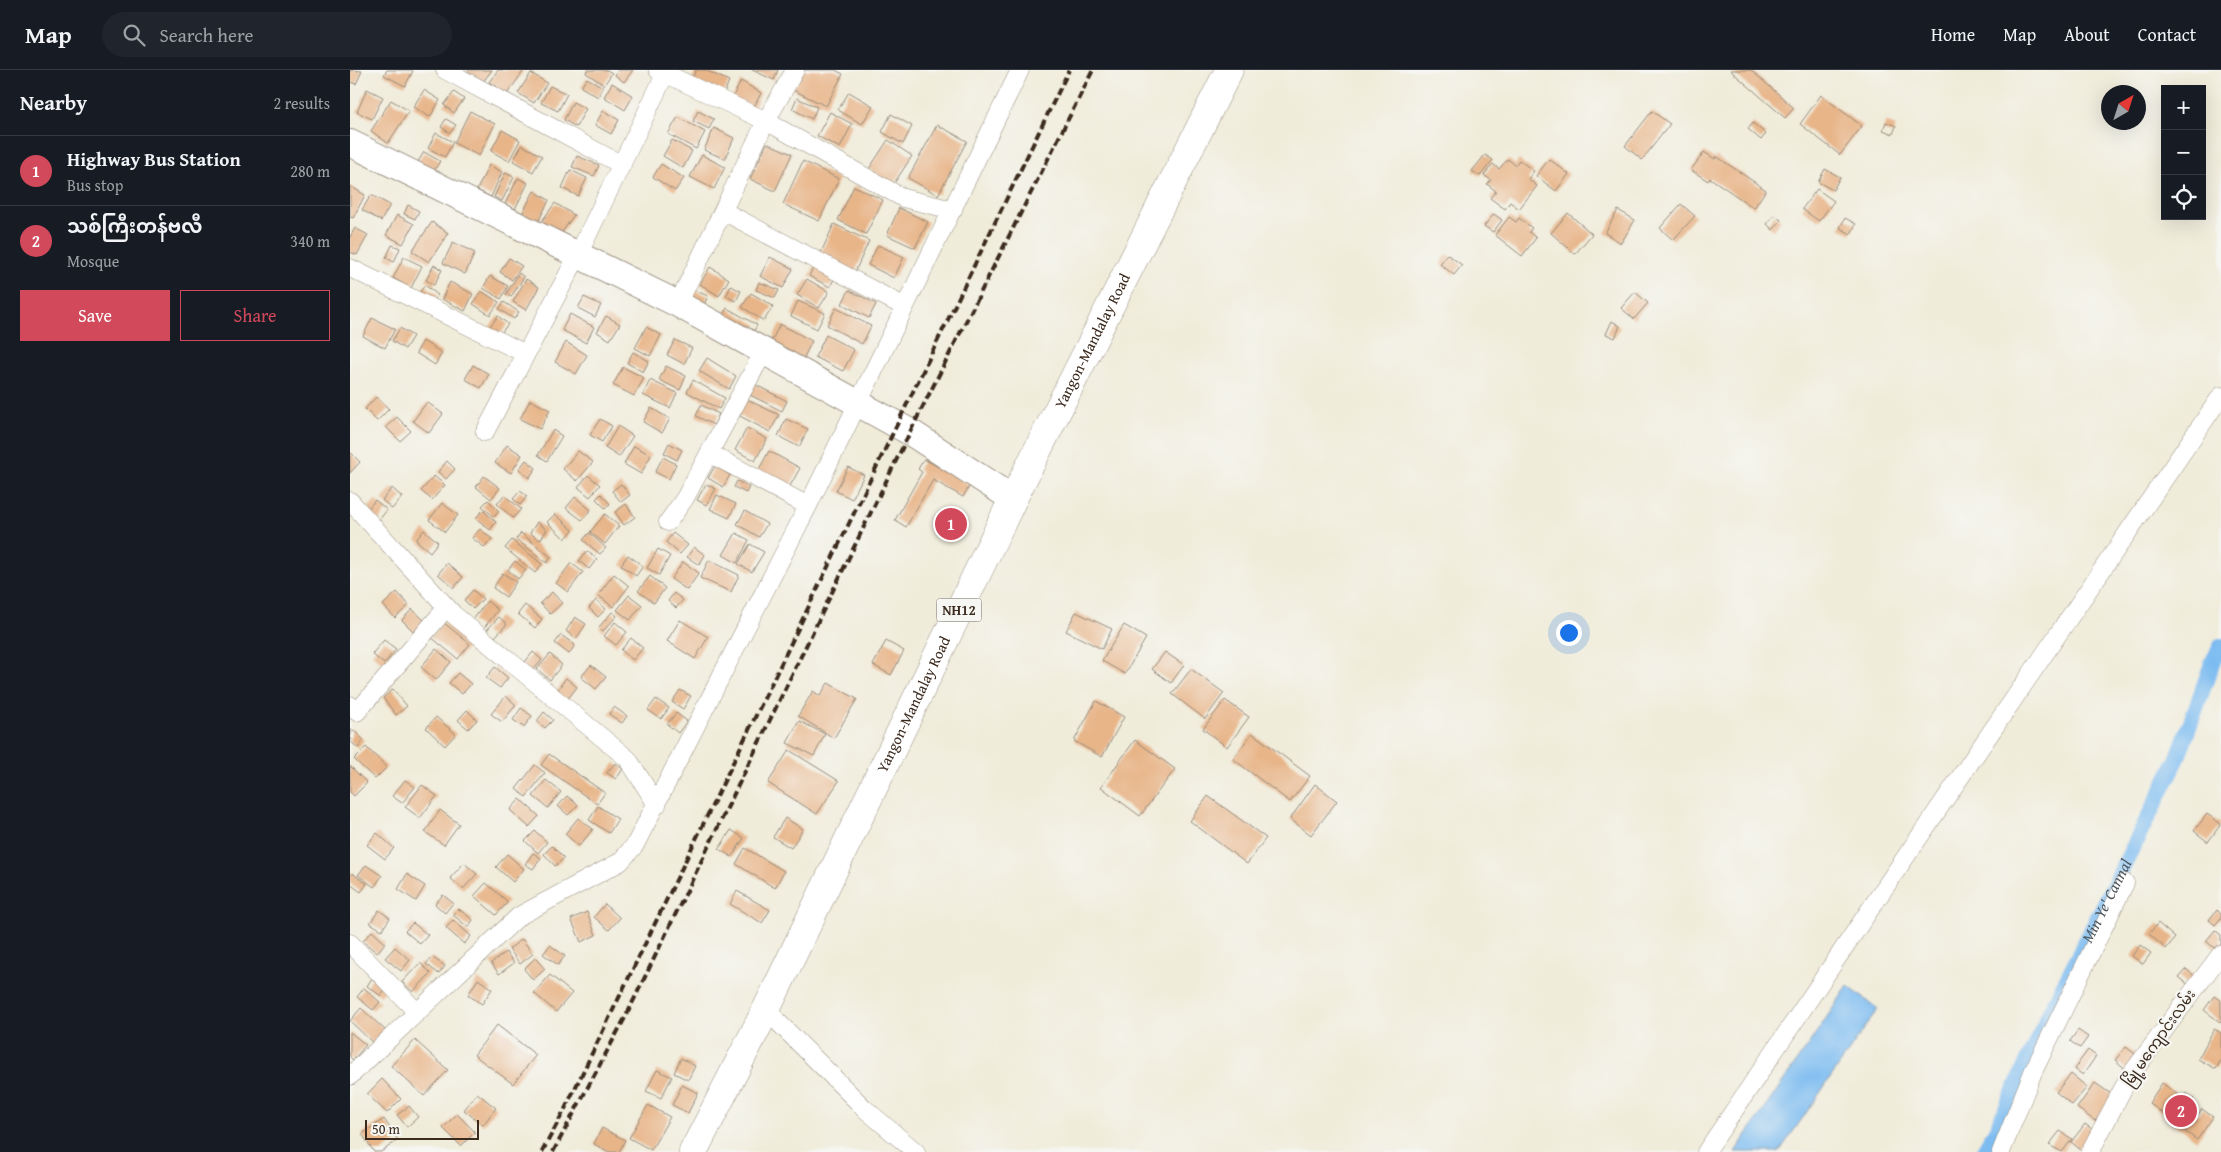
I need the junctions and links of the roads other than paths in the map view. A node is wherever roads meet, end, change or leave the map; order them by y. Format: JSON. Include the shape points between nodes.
{"nodes":[{"id":1,"x":445,"y":70,"type":"edge"},
{"id":2,"x":795,"y":70,"type":"edge"},
{"id":3,"x":1020,"y":70,"type":"edge"},
{"id":4,"x":1230,"y":70,"type":"edge"},
{"id":5,"x":663,"y":71,"type":"edge"},
{"id":6,"x":766,"y":121,"type":"junction"},
{"id":7,"x":350,"y":143,"type":"edge"},
{"id":8,"x":622,"y":165,"type":"junction"},
{"id":9,"x":723,"y":210,"type":"junction"},
{"id":10,"x":953,"y":210,"type":"junction"},
{"id":11,"x":578,"y":255,"type":"junction"},
{"id":12,"x":350,"y":268,"type":"edge"},
{"id":13,"x":678,"y":304,"type":"junction"},
{"id":14,"x":905,"y":307,"type":"junction"},
{"id":15,"x":764,"y":351,"type":"junction"},
{"id":16,"x":526,"y":354,"type":"junction"},
{"id":17,"x":2221,"y":396,"type":"edge"},
{"id":18,"x":858,"y":404,"type":"junction"},
{"id":19,"x":485,"y":432,"type":"dead end"},
{"id":20,"x":709,"y":453,"type":"junction"},
{"id":21,"x":1013,"y":499,"type":"junction"},
{"id":22,"x":350,"y":501,"type":"edge"},
{"id":23,"x":808,"y":506,"type":"junction"},
{"id":24,"x":668,"y":522,"type":"dead end"},
{"id":25,"x":447,"y":607,"type":"junction"},
{"id":26,"x":350,"y":705,"type":"edge"},
{"id":27,"x":657,"y":805,"type":"junction"},
{"id":28,"x":2125,"y":883,"type":"dead end"},
{"id":29,"x":350,"y":944,"type":"edge"},
{"id":30,"x":2221,"y":954,"type":"edge"},
{"id":31,"x":766,"y":1010,"type":"junction"},
{"id":32,"x":417,"y":1012,"type":"junction"},
{"id":33,"x":350,"y":1076,"type":"edge"},
{"id":34,"x":693,"y":1152,"type":"edge"},
{"id":35,"x":916,"y":1152,"type":"edge"},
{"id":36,"x":1706,"y":1152,"type":"edge"},
{"id":37,"x":2001,"y":1152,"type":"edge"},
{"id":38,"x":2090,"y":1152,"type":"edge"}],
"edges":[{"from":1,"to":8,"type":"street"},
{"from":2,"to":6,"type":"street"},
{"from":3,"to":10,"type":"street"},
{"from":4,"to":21,"type":"highway","name":"Yangon-Mandalay Road","number":"NH12"},
{"from":5,"to":6,"type":"street"},
{"from":5,"to":8,"type":"street"},
{"from":6,"to":9,"type":"street"},
{"from":6,"to":10,"type":"street","via":[[903,198]]},
{"from":7,"to":11,"type":"street"},
{"from":8,"to":11,"type":"street"},
{"from":9,"to":13,"type":"street"},
{"from":9,"to":14,"type":"street"},
{"from":10,"to":14,"type":"street"},
{"from":11,"to":13,"type":"street"},
{"from":11,"to":16,"type":"street"},
{"from":12,"to":16,"type":"street"},
{"from":13,"to":15,"type":"street"},
{"from":14,"to":18,"type":"street"},
{"from":15,"to":18,"type":"street"},
{"from":15,"to":20,"type":"street"},
{"from":16,"to":19,"type":"street"},
{"from":17,"to":36,"type":"street"},
{"from":18,"to":21,"type":"street","via":[[910,432]]},
{"from":18,"to":23,"type":"street"},
{"from":20,"to":23,"type":"street"},
{"from":20,"to":24,"type":"street"},
{"from":21,"to":31,"type":"highway","name":"Yangon-Mandalay Road","number":"NH12"},
{"from":22,"to":25,"type":"street"},
{"from":23,"to":27,"type":"street"},
{"from":25,"to":26,"type":"street","via":[[357,712]]},
{"from":25,"to":27,"type":"street","via":[[628,759]]},
{"from":27,"to":32,"type":"street","via":[[635,845],[620,862],[519,916]]},
{"from":28,"to":37,"type":"street","via":[[2033,1072]]},
{"from":29,"to":32,"type":"street"},
{"from":30,"to":38,"type":"street","name":"မြို့မကျောင်းလမ်း","via":[[2129,1076]]},
{"from":31,"to":34,"type":"highway","name":"Yangon-Mandalay Road","number":"NH12"},
{"from":31,"to":35,"type":"street","via":[[865,1109]]},
{"from":32,"to":33,"type":"street"}]}
